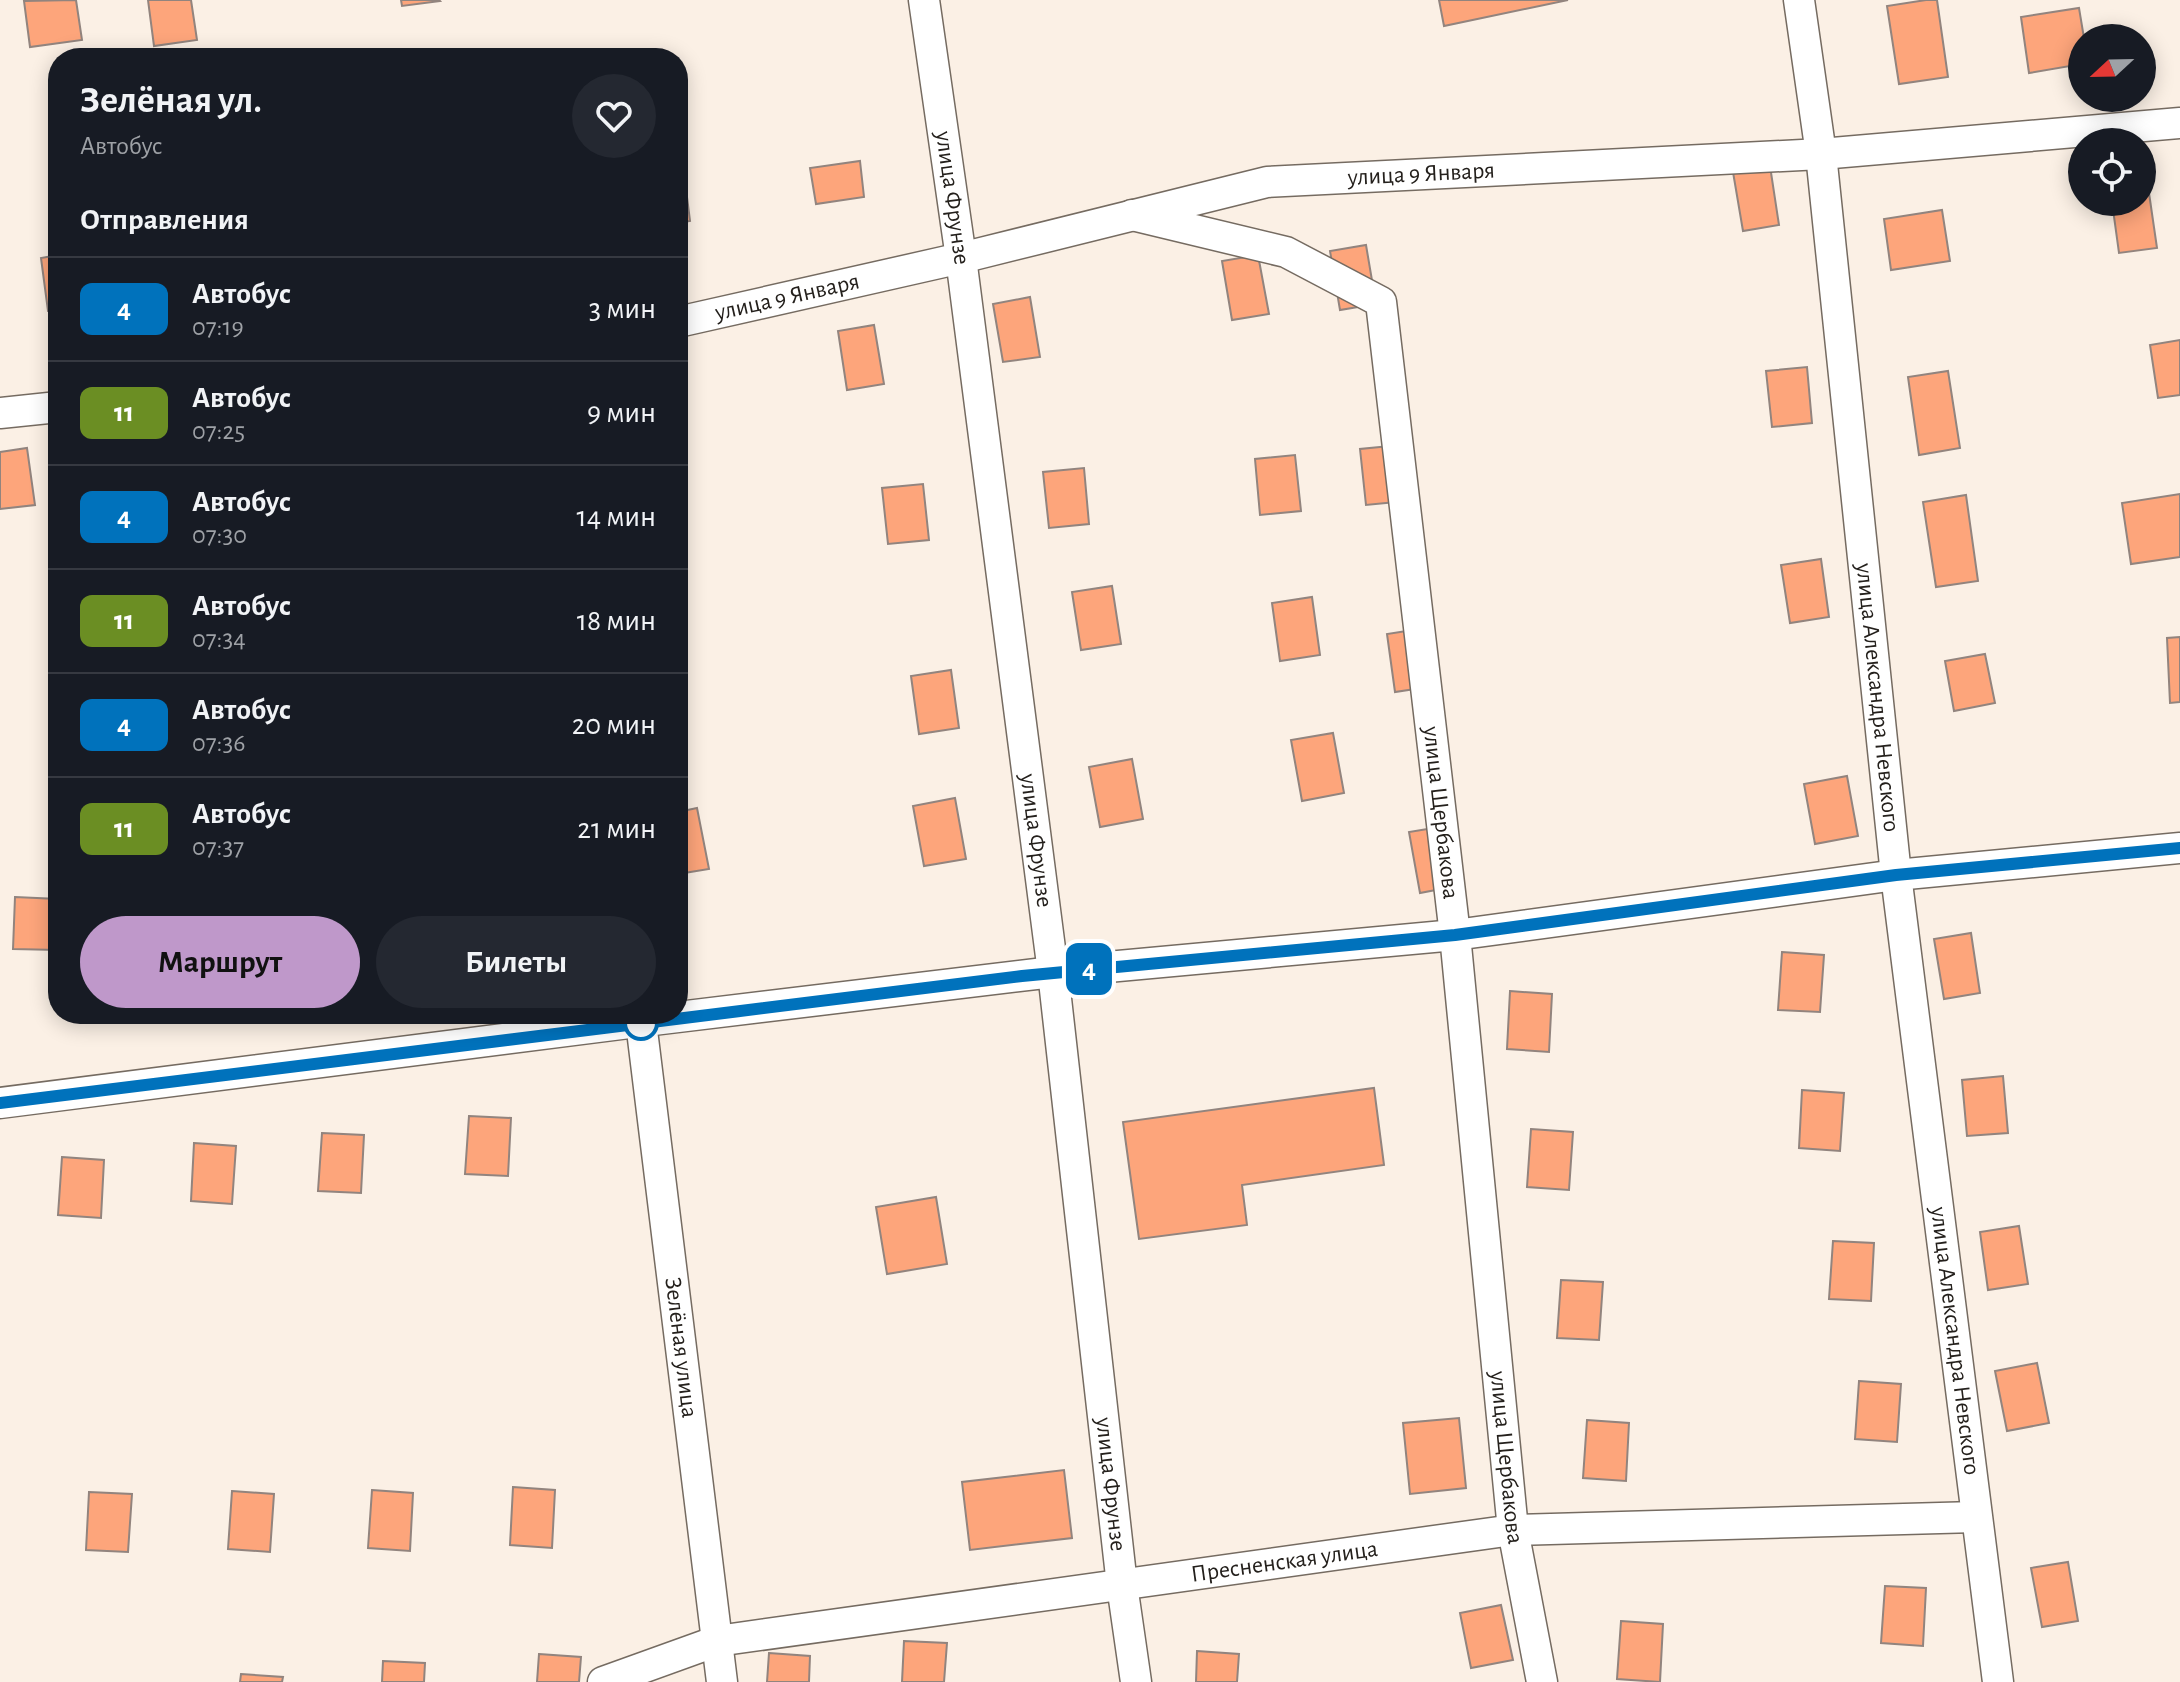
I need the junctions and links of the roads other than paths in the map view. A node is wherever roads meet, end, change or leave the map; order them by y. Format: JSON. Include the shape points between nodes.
{"nodes":[{"id":1,"x":924,"y":0,"type":"edge"},
{"id":2,"x":1799,"y":0,"type":"edge"},
{"id":3,"x":2180,"y":123,"type":"edge"},
{"id":4,"x":1821,"y":154,"type":"junction"},
{"id":5,"x":1132,"y":215,"type":"junction"},
{"id":6,"x":961,"y":258,"type":"junction"},
{"id":7,"x":688,"y":320,"type":"edge"},
{"id":8,"x":48,"y":408,"type":"edge"},
{"id":9,"x":0,"y":413,"type":"edge"},
{"id":10,"x":2180,"y":848,"type":"edge"},
{"id":11,"x":1896,"y":875,"type":"junction"},
{"id":12,"x":1455,"y":935,"type":"junction"},
{"id":13,"x":1053,"y":972,"type":"junction"},
{"id":14,"x":688,"y":1013,"type":"edge"},
{"id":15,"x":596,"y":1024,"type":"edge"},
{"id":16,"x":642,"y":1024,"type":"edge"},
{"id":17,"x":0,"y":1103,"type":"edge"},
{"id":18,"x":1976,"y":1517,"type":"junction"},
{"id":19,"x":1513,"y":1530,"type":"junction"},
{"id":20,"x":1122,"y":1585,"type":"junction"},
{"id":21,"x":717,"y":1641,"type":"junction"},
{"id":22,"x":603,"y":1682,"type":"edge"},
{"id":23,"x":722,"y":1682,"type":"edge"},
{"id":24,"x":1136,"y":1682,"type":"edge"},
{"id":25,"x":1542,"y":1682,"type":"edge"},
{"id":26,"x":1998,"y":1682,"type":"edge"}],
"edges":[{"from":1,"to":6,"type":"street","name":"улица Фрунзе"},
{"from":2,"to":4,"type":"street","name":"улица Александра Невского"},
{"from":3,"to":4,"type":"street","name":"улица 9 Января"},
{"from":4,"to":5,"type":"street","name":"улица 9 Января","via":[[1267,182]]},
{"from":4,"to":11,"type":"street","name":"улица Александра Невского"},
{"from":5,"to":6,"type":"street","name":"улица 9 Января"},
{"from":5,"to":12,"type":"street","name":"улица Щербакова","via":[[1286,252],[1381,302]]},
{"from":6,"to":7,"type":"street","name":"улица 9 Января"},
{"from":6,"to":13,"type":"street","name":"улица Фрунзе"},
{"from":8,"to":9,"type":"street"},
{"from":10,"to":11,"type":"street"},
{"from":11,"to":12,"type":"street"},
{"from":11,"to":18,"type":"street","name":"улица Александра Невского"},
{"from":12,"to":13,"type":"street"},
{"from":12,"to":19,"type":"street","name":"улица Щербакова"},
{"from":13,"to":14,"type":"street"},
{"from":13,"to":20,"type":"street","name":"улица Фрунзе"},
{"from":15,"to":17,"type":"street"},
{"from":16,"to":21,"type":"street","name":"Зелёная улица"},
{"from":18,"to":19,"type":"street","name":"Пресненская улица"},
{"from":18,"to":26,"type":"street","name":"улица Александра Невского"},
{"from":19,"to":20,"type":"street","name":"Пресненская улица"},
{"from":19,"to":25,"type":"street","name":"улица Щербакова"},
{"from":20,"to":21,"type":"street","name":"Пресненская улица"},
{"from":20,"to":24,"type":"street","name":"улица Фрунзе"},
{"from":21,"to":22,"type":"street","name":"Пресненская улица"},
{"from":21,"to":23,"type":"street","name":"Зелёная улица"}]}
